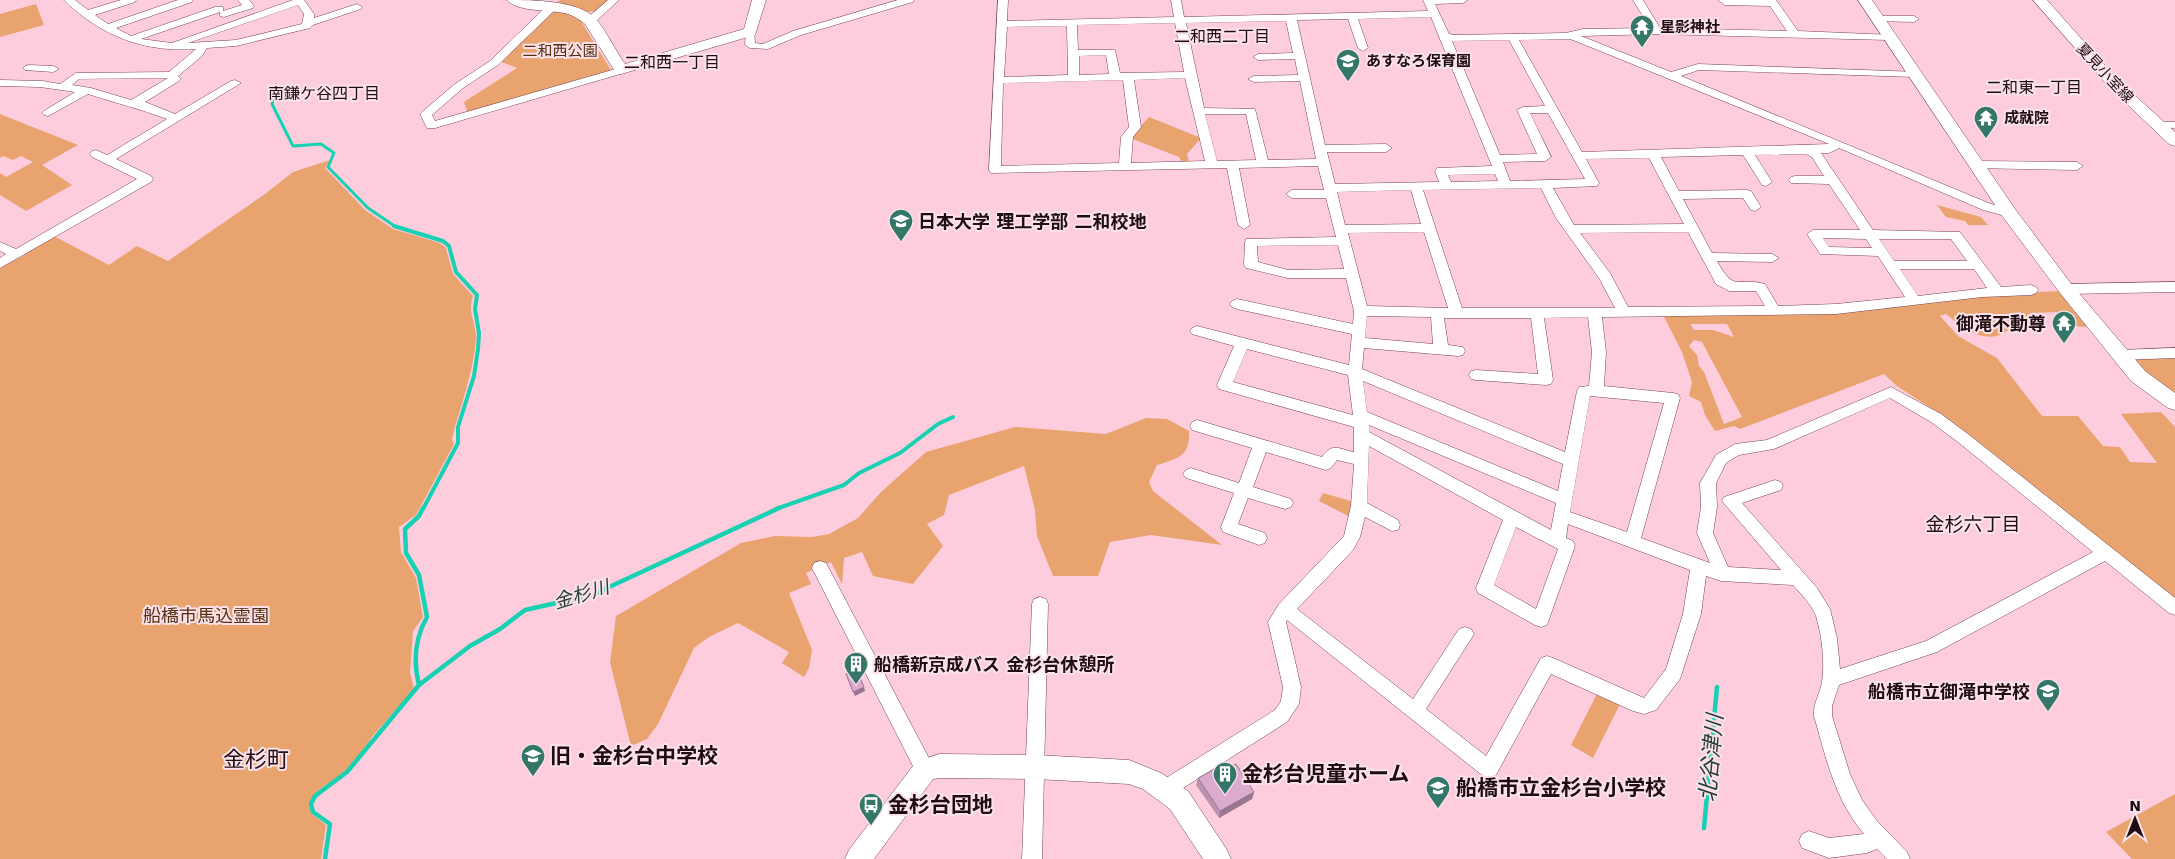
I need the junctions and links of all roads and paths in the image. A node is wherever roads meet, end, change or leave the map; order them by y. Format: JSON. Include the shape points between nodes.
{"nodes":[{"id":1,"x":69,"y":0,"type":"edge"},
{"id":2,"x":131,"y":0,"type":"edge"},
{"id":3,"x":188,"y":0,"type":"edge"},
{"id":4,"x":211,"y":0,"type":"edge"},
{"id":5,"x":514,"y":0,"type":"edge"},
{"id":6,"x":614,"y":0,"type":"edge"},
{"id":7,"x":759,"y":0,"type":"edge"},
{"id":8,"x":908,"y":0,"type":"edge"},
{"id":9,"x":1003,"y":0,"type":"edge"},
{"id":10,"x":1176,"y":0,"type":"edge"},
{"id":11,"x":1429,"y":0,"type":"edge"},
{"id":12,"x":1462,"y":0,"type":"edge"},
{"id":13,"x":1638,"y":0,"type":"edge"},
{"id":14,"x":1724,"y":0,"type":"edge"},
{"id":15,"x":1865,"y":0,"type":"edge"},
{"id":16,"x":2040,"y":0,"type":"edge"},
{"id":17,"x":247,"y":1,"type":"edge"},
{"id":18,"x":1772,"y":1,"type":"edge"},
{"id":19,"x":357,"y":7,"type":"dead end"},
{"id":20,"x":552,"y":7,"type":"junction"},
{"id":21,"x":222,"y":12,"type":"junction"},
{"id":22,"x":87,"y":14,"type":"junction"},
{"id":23,"x":1434,"y":14,"type":"junction"},
{"id":24,"x":1352,"y":16,"type":"junction"},
{"id":25,"x":1291,"y":18,"type":"junction"},
{"id":26,"x":1877,"y":19,"type":"junction"},
{"id":27,"x":1914,"y":19,"type":"dead end"},
{"id":28,"x":1180,"y":20,"type":"junction"},
{"id":29,"x":590,"y":21,"type":"junction"},
{"id":30,"x":309,"y":23,"type":"junction"},
{"id":31,"x":1072,"y":23,"type":"junction"},
{"id":32,"x":232,"y":24,"type":"junction"},
{"id":33,"x":1002,"y":24,"type":"junction"},
{"id":34,"x":108,"y":27,"type":"junction"},
{"id":35,"x":1657,"y":31,"type":"junction"},
{"id":36,"x":750,"y":32,"type":"junction"},
{"id":37,"x":1796,"y":35,"type":"junction"},
{"id":38,"x":1569,"y":36,"type":"junction"},
{"id":39,"x":1445,"y":37,"type":"junction"},
{"id":40,"x":1889,"y":37,"type":"junction"},
{"id":41,"x":1513,"y":38,"type":"junction"},
{"id":42,"x":131,"y":39,"type":"junction"},
{"id":43,"x":174,"y":46,"type":"junction"},
{"id":44,"x":203,"y":47,"type":"junction"},
{"id":45,"x":1363,"y":48,"type":"dead end"},
{"id":46,"x":1073,"y":53,"type":"junction"},
{"id":47,"x":1299,"y":56,"type":"junction"},
{"id":48,"x":1258,"y":57,"type":"dead end"},
{"id":49,"x":41,"y":69,"type":"dead end"},
{"id":50,"x":623,"y":70,"type":"junction"},
{"id":51,"x":1915,"y":74,"type":"junction"},
{"id":52,"x":172,"y":75,"type":"junction"},
{"id":53,"x":1190,"y":75,"type":"junction"},
{"id":54,"x":1128,"y":76,"type":"junction"},
{"id":55,"x":1671,"y":76,"type":"junction"},
{"id":56,"x":1114,"y":77,"type":"junction"},
{"id":57,"x":1074,"y":78,"type":"junction"},
{"id":58,"x":1304,"y":78,"type":"junction"},
{"id":59,"x":1254,"y":79,"type":"dead end"},
{"id":60,"x":998,"y":80,"type":"junction"},
{"id":61,"x":0,"y":83,"type":"edge"},
{"id":62,"x":25,"y":83,"type":"junction"},
{"id":63,"x":235,"y":83,"type":"dead end"},
{"id":64,"x":63,"y":88,"type":"junction"},
{"id":65,"x":87,"y":90,"type":"junction"},
{"id":66,"x":136,"y":103,"type":"junction"},
{"id":67,"x":1553,"y":109,"type":"junction"},
{"id":68,"x":1199,"y":111,"type":"junction"},
{"id":69,"x":48,"y":113,"type":"dead end"},
{"id":70,"x":176,"y":118,"type":"junction"},
{"id":71,"x":2175,"y":125,"type":"edge"},
{"id":72,"x":2157,"y":126,"type":"junction"},
{"id":73,"x":2175,"y":141,"type":"edge"},
{"id":74,"x":1840,"y":144,"type":"junction"},
{"id":75,"x":1386,"y":148,"type":"dead end"},
{"id":76,"x":1808,"y":150,"type":"junction"},
{"id":77,"x":1747,"y":152,"type":"junction"},
{"id":78,"x":1653,"y":154,"type":"junction"},
{"id":79,"x":1321,"y":156,"type":"junction"},
{"id":80,"x":1579,"y":156,"type":"junction"},
{"id":81,"x":1232,"y":164,"type":"junction"},
{"id":82,"x":1263,"y":164,"type":"junction"},
{"id":83,"x":1212,"y":165,"type":"junction"},
{"id":84,"x":1498,"y":165,"type":"junction"},
{"id":85,"x":1976,"y":165,"type":"junction"},
{"id":86,"x":2077,"y":166,"type":"dead end"},
{"id":87,"x":1125,"y":167,"type":"junction"},
{"id":88,"x":1795,"y":180,"type":"dead end"},
{"id":89,"x":1833,"y":180,"type":"junction"},
{"id":90,"x":1766,"y":182,"type":"dead end"},
{"id":91,"x":1506,"y":185,"type":"junction"},
{"id":92,"x":1546,"y":185,"type":"junction"},
{"id":93,"x":1446,"y":187,"type":"junction"},
{"id":94,"x":1416,"y":188,"type":"junction"},
{"id":95,"x":1330,"y":191,"type":"junction"},
{"id":96,"x":1292,"y":194,"type":"dead end"},
{"id":97,"x":1675,"y":195,"type":"junction"},
{"id":98,"x":1755,"y":207,"type":"dead end"},
{"id":99,"x":2009,"y":213,"type":"junction"},
{"id":100,"x":1244,"y":225,"type":"dead end"},
{"id":101,"x":1428,"y":228,"type":"junction"},
{"id":102,"x":1692,"y":228,"type":"junction"},
{"id":103,"x":1570,"y":229,"type":"junction"},
{"id":104,"x":1871,"y":234,"type":"junction"},
{"id":105,"x":1342,"y":235,"type":"junction"},
{"id":106,"x":0,"y":246,"type":"edge"},
{"id":107,"x":1883,"y":252,"type":"junction"},
{"id":108,"x":16,"y":254,"type":"junction"},
{"id":109,"x":1707,"y":257,"type":"junction"},
{"id":110,"x":1772,"y":258,"type":"dead end"},
{"id":111,"x":0,"y":264,"type":"edge"},
{"id":112,"x":1891,"y":265,"type":"junction"},
{"id":113,"x":1976,"y":265,"type":"junction"},
{"id":114,"x":1352,"y":273,"type":"junction"},
{"id":115,"x":2175,"y":287,"type":"edge"},
{"id":116,"x":2066,"y":289,"type":"junction"},
{"id":117,"x":2031,"y":290,"type":"dead end"},
{"id":118,"x":1997,"y":291,"type":"junction"},
{"id":119,"x":1914,"y":300,"type":"junction"},
{"id":120,"x":1237,"y":304,"type":"dead end"},
{"id":121,"x":1774,"y":310,"type":"junction"},
{"id":122,"x":1361,"y":311,"type":"junction"},
{"id":123,"x":1624,"y":312,"type":"junction"},
{"id":124,"x":1437,"y":314,"type":"junction"},
{"id":125,"x":1457,"y":314,"type":"junction"},
{"id":126,"x":1537,"y":314,"type":"junction"},
{"id":127,"x":1594,"y":314,"type":"junction"},
{"id":128,"x":1197,"y":331,"type":"dead end"},
{"id":129,"x":1357,"y":336,"type":"junction"},
{"id":130,"x":1242,"y":343,"type":"junction"},
{"id":131,"x":1441,"y":349,"type":"junction"},
{"id":132,"x":1458,"y":351,"type":"dead end"},
{"id":133,"x":2175,"y":353,"type":"edge"},
{"id":134,"x":2120,"y":355,"type":"junction"},
{"id":135,"x":1355,"y":372,"type":"junction"},
{"id":136,"x":1476,"y":375,"type":"dead end"},
{"id":137,"x":1596,"y":392,"type":"junction"},
{"id":138,"x":2175,"y":403,"type":"edge"},
{"id":139,"x":1361,"y":424,"type":"junction"},
{"id":140,"x":1197,"y":426,"type":"dead end"},
{"id":141,"x":1261,"y":445,"type":"junction"},
{"id":142,"x":1362,"y":460,"type":"junction"},
{"id":143,"x":1571,"y":461,"type":"junction"},
{"id":144,"x":1191,"y":474,"type":"dead end"},
{"id":145,"x":1775,"y":486,"type":"dead end"},
{"id":146,"x":1244,"y":490,"type":"junction"},
{"id":147,"x":1285,"y":503,"type":"dead end"},
{"id":148,"x":1359,"y":506,"type":"junction"},
{"id":149,"x":1562,"y":508,"type":"junction"},
{"id":150,"x":1512,"y":517,"type":"junction"},
{"id":151,"x":1392,"y":525,"type":"dead end"},
{"id":152,"x":1259,"y":538,"type":"dead end"},
{"id":153,"x":1557,"y":540,"type":"junction"},
{"id":154,"x":1632,"y":542,"type":"junction"},
{"id":155,"x":2106,"y":552,"type":"junction"},
{"id":156,"x":1699,"y":567,"type":"junction"},
{"id":157,"x":820,"y":568,"type":"dead end"},
{"id":158,"x":1721,"y":574,"type":"junction"},
{"id":159,"x":1798,"y":578,"type":"junction"},
{"id":160,"x":1040,"y":604,"type":"dead end"},
{"id":161,"x":2175,"y":608,"type":"edge"},
{"id":162,"x":1285,"y":609,"type":"junction"},
{"id":163,"x":1465,"y":634,"type":"dead end"},
{"id":164,"x":1831,"y":680,"type":"junction"},
{"id":165,"x":1415,"y":711,"type":"junction"},
{"id":166,"x":1036,"y":767,"type":"junction"},
{"id":167,"x":924,"y":770,"type":"junction"},
{"id":168,"x":1165,"y":789,"type":"junction"},
{"id":169,"x":1882,"y":838,"type":"junction"},
{"id":170,"x":1809,"y":841,"type":"dead end"},
{"id":171,"x":858,"y":859,"type":"edge"},
{"id":172,"x":1032,"y":859,"type":"edge"},
{"id":173,"x":1218,"y":859,"type":"edge"},
{"id":174,"x":1900,"y":859,"type":"edge"}],
"edges":[{"from":1,"to":22,"type":"street"},
{"from":2,"to":22,"type":"street"},
{"from":3,"to":34,"type":"street"},
{"from":4,"to":21,"type":"street"},
{"from":5,"to":20,"type":"street"},
{"from":6,"to":29,"type":"street"},
{"from":7,"to":36,"type":"street"},
{"from":8,"to":36,"type":"street","via":[[797,33],[764,47],[750,45]]},
{"from":9,"to":33,"type":"street"},
{"from":10,"to":28,"type":"street"},
{"from":11,"to":12,"type":"street"},
{"from":11,"to":23,"type":"street"},
{"from":13,"to":35,"type":"street"},
{"from":14,"to":18,"type":"street"},
{"from":15,"to":26,"type":"street"},
{"from":16,"to":72,"type":"street","name":"夏見小室線","via":[[2114,84]]},
{"from":17,"to":21,"type":"street","via":[[249,6]]},
{"from":18,"to":37,"type":"street"},
{"from":19,"to":30,"type":"street"},
{"from":20,"to":29,"type":"street","via":[[577,12]]},
{"from":20,"to":50,"type":"street","via":[[494,63],[459,86],[426,114],[431,126]]},
{"from":21,"to":32,"type":"street"},
{"from":21,"to":42,"type":"street"},
{"from":22,"to":34,"type":"street"},
{"from":23,"to":24,"type":"street"},
{"from":23,"to":39,"type":"street"},
{"from":24,"to":25,"type":"street"},
{"from":24,"to":45,"type":"street"},
{"from":25,"to":28,"type":"street"},
{"from":25,"to":47,"type":"street"},
{"from":26,"to":27,"type":"street"},
{"from":26,"to":40,"type":"street"},
{"from":28,"to":31,"type":"street"},
{"from":28,"to":53,"type":"street"},
{"from":29,"to":50,"type":"street","via":[[618,68]]},
{"from":30,"to":32,"type":"street","via":[[300,1]]},
{"from":30,"to":44,"type":"street","via":[[236,43]]},
{"from":31,"to":33,"type":"street"},
{"from":31,"to":46,"type":"street"},
{"from":32,"to":43,"type":"street"},
{"from":33,"to":60,"type":"street"},
{"from":34,"to":42,"type":"street"},
{"from":35,"to":37,"type":"street"},
{"from":35,"to":38,"type":"street","via":[[1584,32]]},
{"from":36,"to":50,"type":"street"},
{"from":37,"to":40,"type":"street"},
{"from":38,"to":41,"type":"street"},
{"from":38,"to":55,"type":"street"},
{"from":39,"to":41,"type":"street"},
{"from":39,"to":84,"type":"street"},
{"from":40,"to":51,"type":"street"},
{"from":41,"to":67,"type":"street"},
{"from":42,"to":43,"type":"street"},
{"from":43,"to":44,"type":"street"},
{"from":44,"to":52,"type":"street"},
{"from":46,"to":56,"type":"street","via":[[1111,52]]},
{"from":46,"to":57,"type":"street"},
{"from":47,"to":48,"type":"street"},
{"from":47,"to":58,"type":"street"},
{"from":49,"to":62,"type":"street"},
{"from":51,"to":55,"type":"street","via":[[1698,66]]},
{"from":51,"to":85,"type":"street"},
{"from":52,"to":64,"type":"street","via":[[76,76]]},
{"from":52,"to":66,"type":"street","via":[[175,80]]},
{"from":53,"to":54,"type":"street"},
{"from":53,"to":68,"type":"street"},
{"from":54,"to":56,"type":"street"},
{"from":54,"to":87,"type":"street","via":[[1135,128],[1127,137]]},
{"from":55,"to":74,"type":"street"},
{"from":56,"to":57,"type":"street"},
{"from":57,"to":60,"type":"street"},
{"from":58,"to":59,"type":"street"},
{"from":58,"to":79,"type":"street"},
{"from":60,"to":87,"type":"street","via":[[995,170]]},
{"from":61,"to":62,"type":"street"},
{"from":62,"to":64,"type":"street"},
{"from":63,"to":70,"type":"street"},
{"from":64,"to":65,"type":"street"},
{"from":65,"to":66,"type":"street","via":[[130,104]]},
{"from":65,"to":69,"type":"street"},
{"from":66,"to":70,"type":"street"},
{"from":67,"to":80,"type":"street"},
{"from":67,"to":84,"type":"street","via":[[1524,110],[1545,157]]},
{"from":68,"to":82,"type":"street","via":[[1251,111]]},
{"from":68,"to":83,"type":"street"},
{"from":70,"to":108,"type":"street","via":[[102,156],[147,179]]},
{"from":71,"to":72,"type":"street"},
{"from":72,"to":73,"type":"street","name":"夏見小室線"},
{"from":74,"to":76,"type":"street"},
{"from":74,"to":99,"type":"street","via":[[1987,207]]},
{"from":75,"to":79,"type":"street"},
{"from":76,"to":77,"type":"street"},
{"from":76,"to":89,"type":"street","via":[[1816,155]]},
{"from":77,"to":78,"type":"street"},
{"from":77,"to":90,"type":"street"},
{"from":78,"to":80,"type":"street"},
{"from":78,"to":97,"type":"street"},
{"from":79,"to":82,"type":"street"},
{"from":79,"to":95,"type":"street"},
{"from":80,"to":92,"type":"street","via":[[1593,183]]},
{"from":81,"to":82,"type":"street"},
{"from":81,"to":83,"type":"street"},
{"from":81,"to":100,"type":"street"},
{"from":83,"to":87,"type":"street"},
{"from":84,"to":91,"type":"street"},
{"from":84,"to":93,"type":"street","via":[[1441,171]]},
{"from":85,"to":86,"type":"street"},
{"from":85,"to":99,"type":"street"},
{"from":88,"to":89,"type":"street"},
{"from":89,"to":104,"type":"street"},
{"from":91,"to":92,"type":"street"},
{"from":91,"to":93,"type":"street"},
{"from":92,"to":103,"type":"street"},
{"from":93,"to":94,"type":"street"},
{"from":94,"to":95,"type":"street"},
{"from":94,"to":101,"type":"street"},
{"from":95,"to":96,"type":"street"},
{"from":95,"to":105,"type":"street"},
{"from":97,"to":98,"type":"street","via":[[1747,194]]},
{"from":97,"to":102,"type":"street"},
{"from":99,"to":116,"type":"street"},
{"from":101,"to":105,"type":"street"},
{"from":101,"to":125,"type":"street"},
{"from":102,"to":103,"type":"street"},
{"from":102,"to":109,"type":"street"},
{"from":103,"to":123,"type":"street","via":[[1606,276]]},
{"from":104,"to":107,"type":"street"},
{"from":104,"to":107,"type":"street","via":[[1813,234],[1825,251]]},
{"from":104,"to":113,"type":"street","via":[[1955,235]]},
{"from":105,"to":114,"type":"street"},
{"from":105,"to":114,"type":"street","via":[[1251,242],[1251,265],[1288,274]]},
{"from":106,"to":108,"type":"street"},
{"from":107,"to":112,"type":"street"},
{"from":108,"to":111,"type":"street"},
{"from":109,"to":110,"type":"street"},
{"from":109,"to":121,"type":"street","via":[[1725,284],[1760,287]]},
{"from":112,"to":113,"type":"street"},
{"from":112,"to":119,"type":"street"},
{"from":113,"to":118,"type":"street"},
{"from":114,"to":122,"type":"street"},
{"from":115,"to":116,"type":"street"},
{"from":116,"to":134,"type":"street"},
{"from":117,"to":118,"type":"street"},
{"from":118,"to":119,"type":"street"},
{"from":119,"to":121,"type":"street","via":[[1872,306]]},
{"from":120,"to":129,"type":"street"},
{"from":121,"to":123,"type":"street"},
{"from":122,"to":124,"type":"street"},
{"from":122,"to":129,"type":"street"},
{"from":123,"to":127,"type":"street"},
{"from":124,"to":125,"type":"street"},
{"from":124,"to":131,"type":"street"},
{"from":125,"to":126,"type":"street"},
{"from":126,"to":127,"type":"street"},
{"from":126,"to":136,"type":"street","via":[[1546,380]]},
{"from":127,"to":137,"type":"street","via":[[1600,362]]},
{"from":128,"to":130,"type":"street"},
{"from":129,"to":131,"type":"street"},
{"from":129,"to":135,"type":"street"},
{"from":130,"to":135,"type":"street"},
{"from":130,"to":139,"type":"street","via":[[1224,385]]},
{"from":131,"to":132,"type":"street"},
{"from":133,"to":134,"type":"street"},
{"from":134,"to":138,"type":"street","via":[[2144,381]]},
{"from":135,"to":139,"type":"street"},
{"from":135,"to":143,"type":"street"},
{"from":137,"to":143,"type":"street","via":[[1584,390]]},
{"from":137,"to":154,"type":"street","via":[[1673,398]]},
{"from":139,"to":142,"type":"street"},
{"from":139,"to":149,"type":"street"},
{"from":139,"to":150,"type":"street"},
{"from":140,"to":141,"type":"street"},
{"from":141,"to":142,"type":"street","via":[[1326,464],[1332,453]]},
{"from":141,"to":146,"type":"street"},
{"from":142,"to":148,"type":"street"},
{"from":143,"to":149,"type":"street"},
{"from":144,"to":146,"type":"street"},
{"from":145,"to":159,"type":"street","via":[[1730,501]]},
{"from":146,"to":147,"type":"street"},
{"from":146,"to":152,"type":"street","via":[[1229,527]]},
{"from":148,"to":151,"type":"street"},
{"from":148,"to":162,"type":"street","via":[[1347,545]]},
{"from":149,"to":153,"type":"street"},
{"from":149,"to":154,"type":"street"},
{"from":150,"to":153,"type":"street"},
{"from":150,"to":153,"type":"street","via":[[1484,588],[1540,620],[1567,546]]},
{"from":154,"to":156,"type":"street"},
{"from":155,"to":158,"type":"street","via":[[1943,423],[1891,392],[1769,445],[1735,450],[1721,459],[1708,483],[1705,533]]},
{"from":155,"to":161,"type":"street"},
{"from":155,"to":164,"type":"street","via":[[1931,647]]},
{"from":156,"to":158,"type":"street"},
{"from":156,"to":165,"type":"street","via":[[1692,614],[1674,673],[1650,704],[1644,706],[1633,702],[1548,664],[1489,769]]},
{"from":157,"to":167,"type":"street"},
{"from":158,"to":159,"type":"street"},
{"from":159,"to":164,"type":"street","via":[[1824,614],[1832,664]]},
{"from":160,"to":166,"type":"street"},
{"from":162,"to":165,"type":"street"},
{"from":162,"to":168,"type":"street","via":[[1277,622],[1292,687],[1290,704],[1281,716]]},
{"from":163,"to":165,"type":"street"},
{"from":164,"to":169,"type":"street","via":[[1821,709],[1822,716],[1848,794],[1866,822]]},
{"from":166,"to":167,"type":"street","via":[[939,766]]},
{"from":166,"to":168,"type":"street","via":[[1129,772]]},
{"from":166,"to":172,"type":"street"},
{"from":167,"to":171,"type":"street"},
{"from":168,"to":173,"type":"street","via":[[1179,800]]},
{"from":169,"to":170,"type":"street","via":[[1829,848]]},
{"from":169,"to":174,"type":"street"}]}
